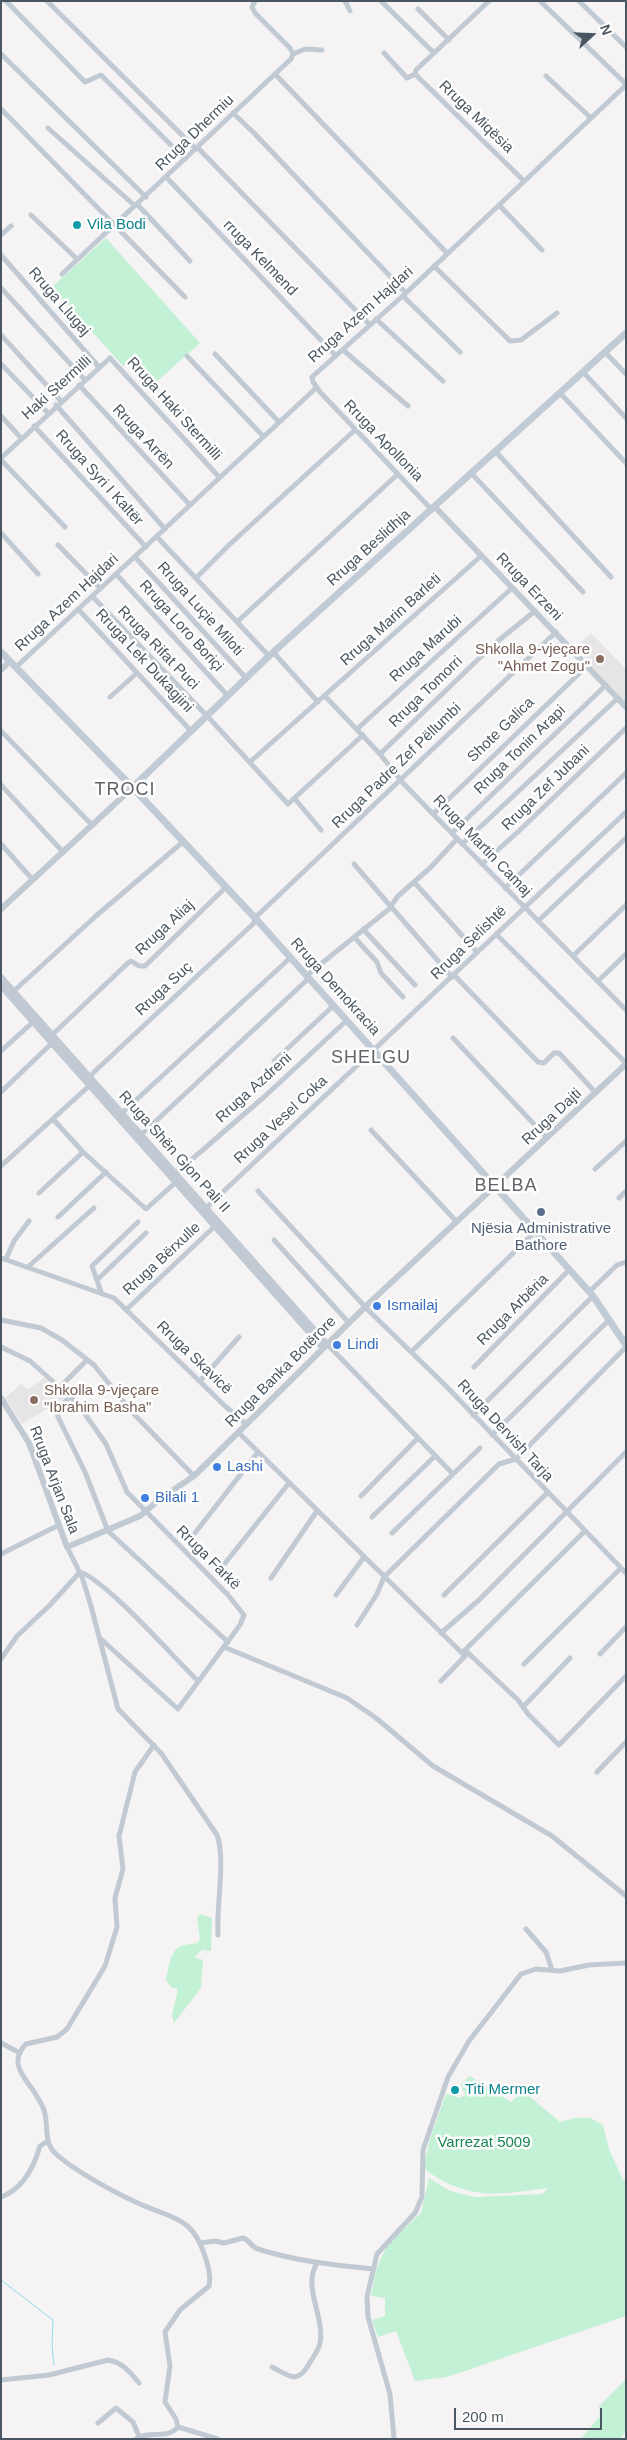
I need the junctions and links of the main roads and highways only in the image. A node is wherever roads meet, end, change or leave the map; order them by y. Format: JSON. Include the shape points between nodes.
{"nodes":[{"id":1,"x":626,"y":333,"type":"edge"},
{"id":2,"x":1,"y":652,"type":"edge"},
{"id":3,"x":133,"y":787,"type":"junction"},
{"id":4,"x":626,"y":1346,"type":"edge"}],
"edges":[{"from":1,"to":3,"type":"main road","name":"Rruga Beslidhja","via":[[246,678]]},
{"from":2,"to":3,"type":"main road","name":"Rruga Demokracia"},
{"from":3,"to":4,"type":"main road","name":"Rruga Demokracia","via":[[256,919],[591,1294]]}]}
